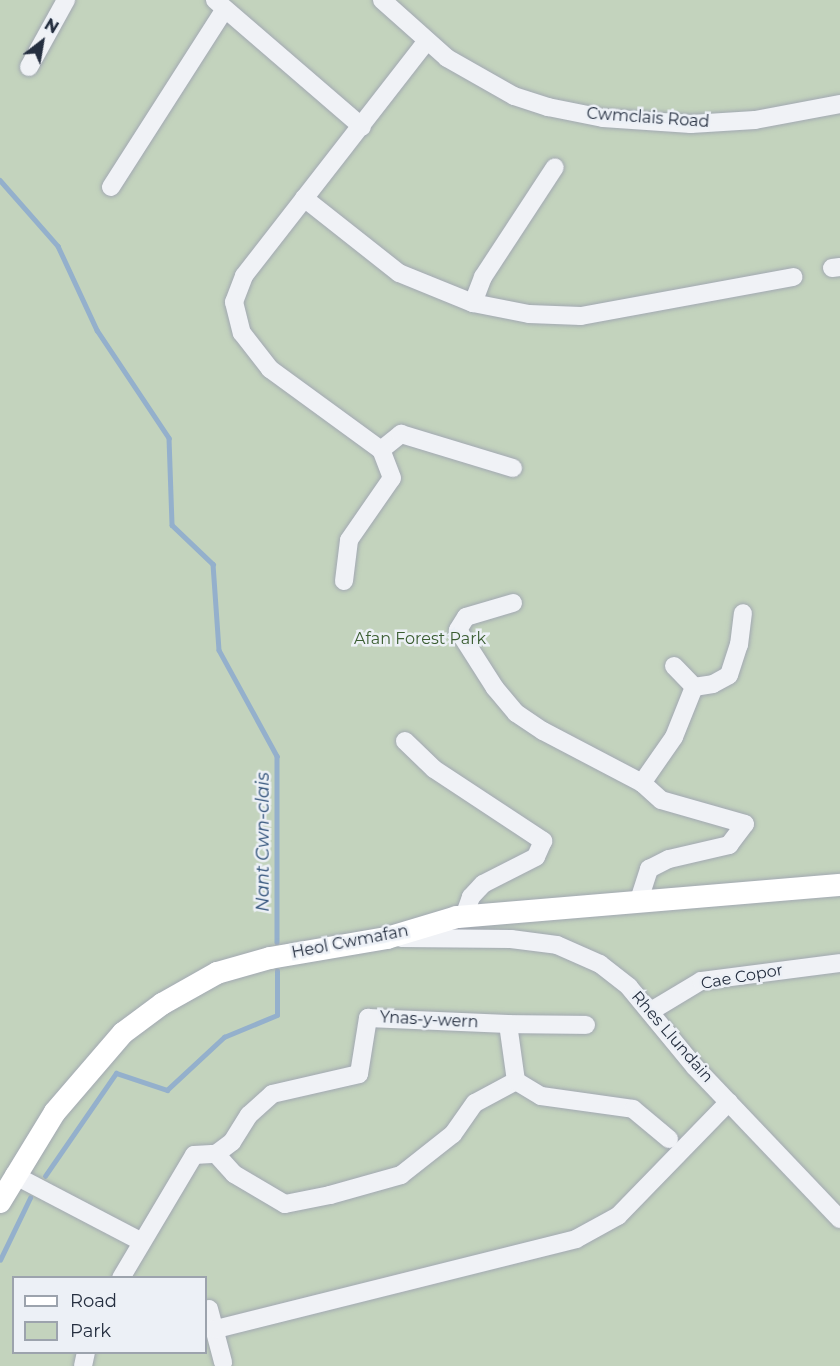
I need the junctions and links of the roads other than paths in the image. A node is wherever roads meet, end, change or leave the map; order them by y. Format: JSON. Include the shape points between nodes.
{"nodes":[{"id":1,"x":66,"y":0,"type":"edge"},
{"id":2,"x":382,"y":0,"type":"edge"},
{"id":3,"x":220,"y":5,"type":"edge"},
{"id":4,"x":426,"y":42,"type":"junction"},
{"id":5,"x":29,"y":67,"type":"dead end"},
{"id":6,"x":840,"y":104,"type":"edge"},
{"id":7,"x":362,"y":127,"type":"junction"},
{"id":8,"x":555,"y":167,"type":"dead end"},
{"id":9,"x":111,"y":188,"type":"dead end"},
{"id":10,"x":304,"y":198,"type":"junction"},
{"id":11,"x":792,"y":277,"type":"dead end"},
{"id":12,"x":473,"y":303,"type":"junction"},
{"id":13,"x":381,"y":450,"type":"junction"},
{"id":14,"x":513,"y":468,"type":"dead end"},
{"id":15,"x":344,"y":581,"type":"dead end"},
{"id":16,"x":513,"y":603,"type":"dead end"},
{"id":17,"x":742,"y":613,"type":"dead end"},
{"id":18,"x":674,"y":666,"type":"dead end"},
{"id":19,"x":694,"y":687,"type":"junction"},
{"id":20,"x":405,"y":741,"type":"dead end"},
{"id":21,"x":642,"y":783,"type":"junction"},
{"id":22,"x":840,"y":885,"type":"edge"},
{"id":23,"x":639,"y":900,"type":"junction"},
{"id":24,"x":464,"y":916,"type":"junction"},
{"id":25,"x":387,"y":938,"type":"junction"},
{"id":26,"x":840,"y":963,"type":"edge"},
{"id":27,"x":651,"y":1011,"type":"junction"},
{"id":28,"x":508,"y":1024,"type":"junction"},
{"id":29,"x":586,"y":1025,"type":"dead end"},
{"id":30,"x":516,"y":1081,"type":"junction"},
{"id":31,"x":729,"y":1101,"type":"junction"},
{"id":32,"x":669,"y":1139,"type":"dead end"},
{"id":33,"x":216,"y":1154,"type":"junction"},
{"id":34,"x":14,"y":1175,"type":"junction"},
{"id":35,"x":0,"y":1202,"type":"edge"},
{"id":36,"x":840,"y":1219,"type":"edge"},
{"id":37,"x":142,"y":1242,"type":"junction"},
{"id":38,"x":122,"y":1276,"type":"edge"},
{"id":39,"x":209,"y":1309,"type":"dead end"},
{"id":40,"x":216,"y":1329,"type":"junction"},
{"id":41,"x":223,"y":1362,"type":"dead end"}],
"edges":[{"from":1,"to":5,"type":"street"},
{"from":2,"to":4,"type":"street","name":"Cwmclais Road"},
{"from":3,"to":7,"type":"street"},
{"from":3,"to":9,"type":"street"},
{"from":4,"to":6,"type":"street","name":"Cwmclais Road","via":[[514,96],[603,118],[724,123]]},
{"from":4,"to":7,"type":"street"},
{"from":7,"to":10,"type":"street"},
{"from":8,"to":12,"type":"street","via":[[483,277]]},
{"from":10,"to":12,"type":"street","via":[[399,273]]},
{"from":10,"to":13,"type":"street","via":[[244,276],[234,302],[242,333],[270,369]]},
{"from":11,"to":12,"type":"street","via":[[581,316],[529,314]]},
{"from":13,"to":14,"type":"street","via":[[401,434]]},
{"from":13,"to":15,"type":"street","via":[[392,478],[349,540]]},
{"from":16,"to":21,"type":"street","via":[[466,617],[458,630],[495,688],[516,713],[543,731]]},
{"from":17,"to":19,"type":"street","via":[[739,645],[729,675],[713,684]]},
{"from":18,"to":19,"type":"street"},
{"from":19,"to":21,"type":"street","via":[[674,737]]},
{"from":20,"to":24,"type":"street","via":[[434,769],[543,841],[536,857],[483,884],[471,897]]},
{"from":21,"to":23,"type":"street","via":[[661,800],[745,824],[729,845],[669,859],[649,869]]},
{"from":22,"to":23,"type":"main road","name":"Heol Cwmafan"},
{"from":23,"to":24,"type":"main road","name":"Heol Cwmafan"},
{"from":24,"to":25,"type":"main road","name":"Heol Cwmafan"},
{"from":25,"to":27,"type":"street","name":"Rhes Llundain","via":[[511,939],[557,945],[600,964]]},
{"from":25,"to":34,"type":"main road","name":"Heol Cwmafan","via":[[270,958],[217,973],[162,1004],[123,1033],[86,1073]]},
{"from":26,"to":27,"type":"street","name":"Cae Copor","via":[[700,981]]},
{"from":27,"to":31,"type":"street","name":"Rhes Llundain","via":[[695,1067]]},
{"from":28,"to":29,"type":"street"},
{"from":28,"to":30,"type":"street"},
{"from":28,"to":33,"type":"street","name":"Ynas-y-wern","via":[[368,1017],[359,1074],[272,1094],[249,1115],[232,1142]]},
{"from":30,"to":32,"type":"street","via":[[541,1096],[633,1109]]},
{"from":30,"to":33,"type":"street","via":[[475,1103],[453,1134],[401,1175],[330,1195],[285,1204],[234,1174]]},
{"from":31,"to":36,"type":"street","name":"Rhes Llundain"},
{"from":31,"to":40,"type":"street","via":[[618,1216],[576,1239]]},
{"from":33,"to":37,"type":"street","name":"Ynas-y-wern","via":[[194,1155]]},
{"from":34,"to":35,"type":"main road","name":"Heol Cwmafan"},
{"from":34,"to":37,"type":"street"},
{"from":37,"to":38,"type":"street","name":"Ynas-y-wern"},
{"from":39,"to":40,"type":"street"},
{"from":40,"to":41,"type":"street"}]}
